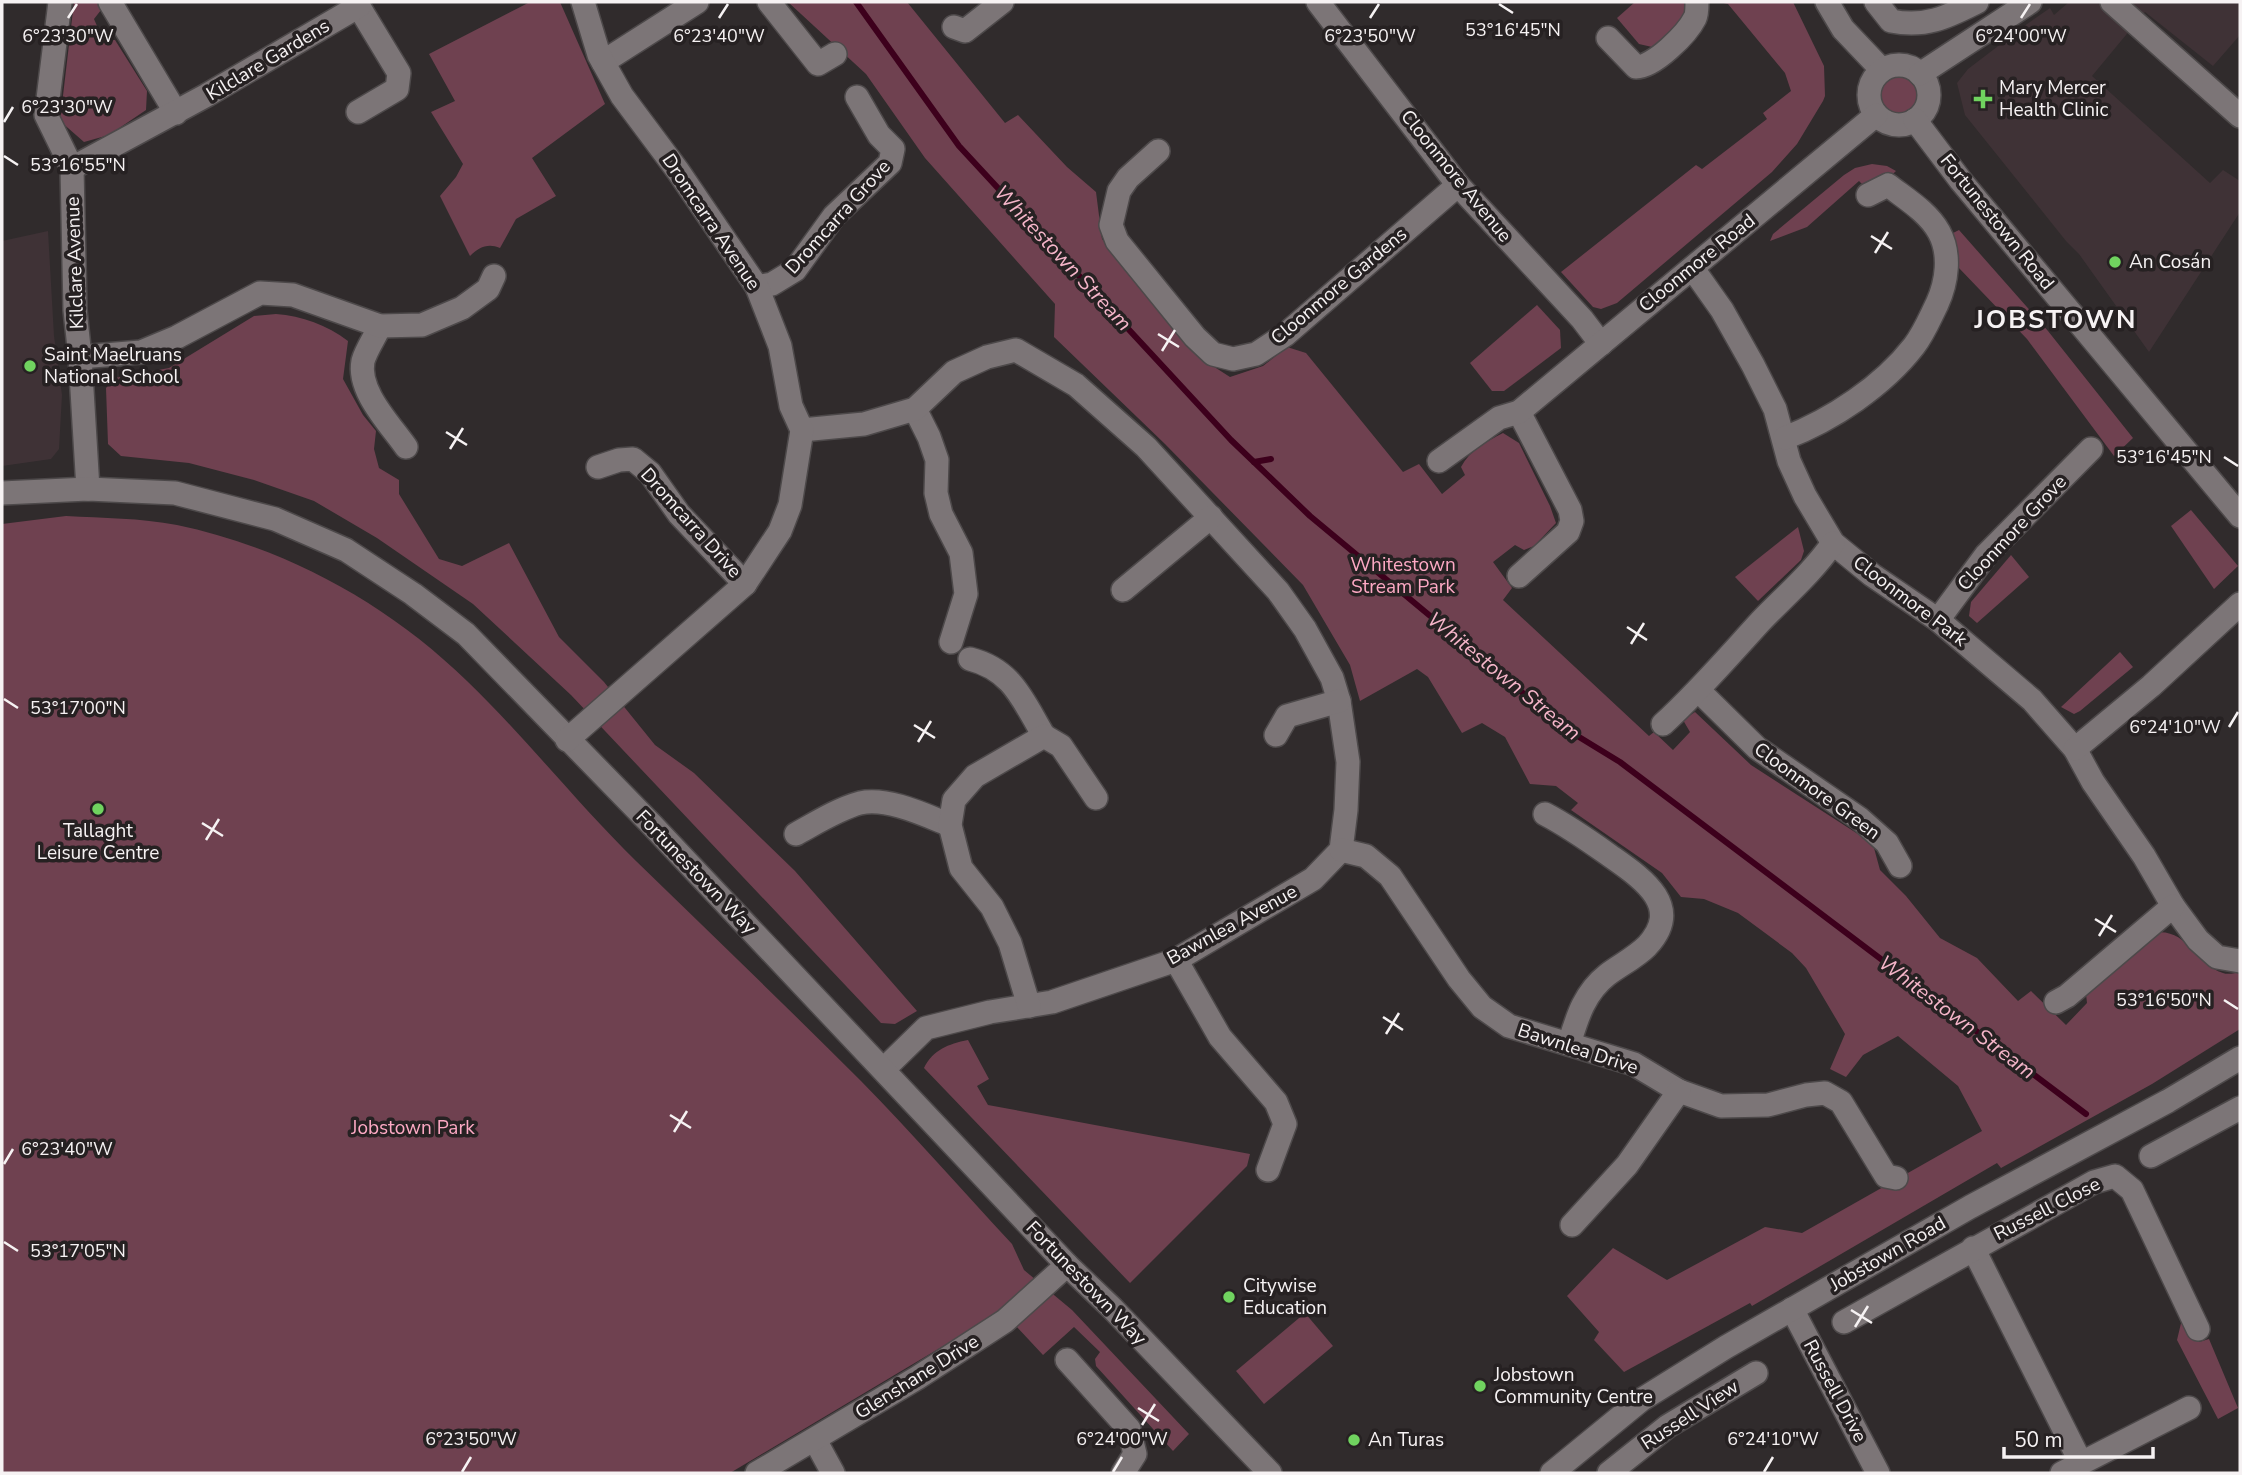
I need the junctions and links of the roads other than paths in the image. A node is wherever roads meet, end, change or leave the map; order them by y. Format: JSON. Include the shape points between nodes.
{"nodes":[{"id":1,"x":60,"y":2,"type":"edge"},
{"id":2,"x":110,"y":2,"type":"edge"},
{"id":3,"x":583,"y":2,"type":"edge"},
{"id":4,"x":696,"y":2,"type":"edge"},
{"id":5,"x":769,"y":2,"type":"edge"},
{"id":6,"x":1002,"y":2,"type":"edge"},
{"id":7,"x":1318,"y":2,"type":"edge"},
{"id":8,"x":1697,"y":2,"type":"edge"},
{"id":9,"x":1827,"y":2,"type":"edge"},
{"id":10,"x":1876,"y":2,"type":"edge"},
{"id":11,"x":1978,"y":2,"type":"edge"},
{"id":12,"x":2030,"y":2,"type":"edge"},
{"id":13,"x":2112,"y":2,"type":"edge"},
{"id":14,"x":358,"y":4,"type":"edge"},
{"id":15,"x":954,"y":27,"type":"dead end"},
{"id":16,"x":1608,"y":38,"type":"dead end"},
{"id":17,"x":835,"y":54,"type":"dead end"},
{"id":18,"x":603,"y":62,"type":"junction"},
{"id":19,"x":1882,"y":71,"type":"junction"},
{"id":20,"x":1920,"y":74,"type":"junction"},
{"id":21,"x":857,"y":97,"type":"dead end"},
{"id":22,"x":358,"y":111,"type":"dead end"},
{"id":23,"x":176,"y":113,"type":"junction"},
{"id":24,"x":1877,"y":115,"type":"junction"},
{"id":25,"x":2240,"y":116,"type":"edge"},
{"id":26,"x":1915,"y":120,"type":"junction"},
{"id":27,"x":1158,"y":152,"type":"dead end"},
{"id":28,"x":72,"y":168,"type":"junction"},
{"id":29,"x":1458,"y":185,"type":"junction"},
{"id":30,"x":1868,"y":195,"type":"dead end"},
{"id":31,"x":1693,"y":269,"type":"junction"},
{"id":32,"x":495,"y":276,"type":"dead end"},
{"id":33,"x":757,"y":287,"type":"junction"},
{"id":34,"x":380,"y":327,"type":"junction"},
{"id":35,"x":1601,"y":344,"type":"junction"},
{"id":36,"x":80,"y":357,"type":"junction"},
{"id":37,"x":915,"y":409,"type":"junction"},
{"id":38,"x":1519,"y":412,"type":"junction"},
{"id":39,"x":802,"y":430,"type":"junction"},
{"id":40,"x":1784,"y":438,"type":"junction"},
{"id":41,"x":406,"y":447,"type":"dead end"},
{"id":42,"x":2091,"y":449,"type":"dead end"},
{"id":43,"x":1439,"y":461,"type":"dead end"},
{"id":44,"x":598,"y":467,"type":"dead end"},
{"id":45,"x":88,"y":489,"type":"junction"},
{"id":46,"x":2,"y":493,"type":"edge"},
{"id":47,"x":2240,"y":516,"type":"edge"},
{"id":48,"x":1211,"y":517,"type":"junction"},
{"id":49,"x":1833,"y":543,"type":"junction"},
{"id":50,"x":1519,"y":576,"type":"dead end"},
{"id":51,"x":745,"y":584,"type":"junction"},
{"id":52,"x":1123,"y":590,"type":"dead end"},
{"id":53,"x":2240,"y":604,"type":"edge"},
{"id":54,"x":1938,"y":620,"type":"junction"},
{"id":55,"x":951,"y":642,"type":"dead end"},
{"id":56,"x":970,"y":659,"type":"dead end"},
{"id":57,"x":1699,"y":691,"type":"junction"},
{"id":58,"x":1339,"y":701,"type":"junction"},
{"id":59,"x":1663,"y":724,"type":"dead end"},
{"id":60,"x":1276,"y":735,"type":"dead end"},
{"id":61,"x":1044,"y":736,"type":"junction"},
{"id":62,"x":567,"y":740,"type":"junction"},
{"id":63,"x":2075,"y":749,"type":"junction"},
{"id":64,"x":1096,"y":799,"type":"dead end"},
{"id":65,"x":1545,"y":814,"type":"dead end"},
{"id":66,"x":950,"y":825,"type":"junction"},
{"id":67,"x":796,"y":834,"type":"dead end"},
{"id":68,"x":1340,"y":850,"type":"junction"},
{"id":69,"x":1900,"y":866,"type":"dead end"},
{"id":70,"x":2173,"y":906,"type":"junction"},
{"id":71,"x":1176,"y":960,"type":"junction"},
{"id":72,"x":2240,"y":961,"type":"edge"},
{"id":73,"x":2056,"y":1002,"type":"dead end"},
{"id":74,"x":1029,"y":1006,"type":"junction"},
{"id":75,"x":1569,"y":1044,"type":"junction"},
{"id":76,"x":2240,"y":1058,"type":"edge"},
{"id":77,"x":884,"y":1069,"type":"junction"},
{"id":78,"x":1679,"y":1091,"type":"junction"},
{"id":79,"x":2240,"y":1108,"type":"edge"},
{"id":80,"x":2151,"y":1156,"type":"dead end"},
{"id":81,"x":1268,"y":1170,"type":"dead end"},
{"id":82,"x":1896,"y":1178,"type":"dead end"},
{"id":83,"x":1572,"y":1224,"type":"dead end"},
{"id":84,"x":1973,"y":1248,"type":"junction"},
{"id":85,"x":1067,"y":1265,"type":"junction"},
{"id":86,"x":1792,"y":1309,"type":"junction"},
{"id":87,"x":1844,"y":1322,"type":"dead end"},
{"id":88,"x":2198,"y":1329,"type":"dead end"},
{"id":89,"x":1067,"y":1360,"type":"dead end"},
{"id":90,"x":1756,"y":1373,"type":"dead end"},
{"id":91,"x":2189,"y":1408,"type":"dead end"},
{"id":92,"x":815,"y":1440,"type":"junction"},
{"id":93,"x":2071,"y":1468,"type":"edge"},
{"id":94,"x":1623,"y":1469,"type":"edge"},
{"id":95,"x":757,"y":1473,"type":"edge"},
{"id":96,"x":833,"y":1473,"type":"edge"},
{"id":97,"x":1123,"y":1473,"type":"edge"},
{"id":98,"x":1270,"y":1473,"type":"edge"},
{"id":99,"x":1552,"y":1473,"type":"edge"},
{"id":100,"x":1878,"y":1473,"type":"edge"}],
"edges":[{"from":1,"to":28,"type":"street","name":"Kilclare Avenue","via":[[46,115]]},
{"from":2,"to":23,"type":"street"},
{"from":3,"to":18,"type":"street","name":"Dromcarra Avenue"},
{"from":4,"to":18,"type":"street"},
{"from":5,"to":17,"type":"street","via":[[818,64]]},
{"from":6,"to":15,"type":"street","via":[[965,31]]},
{"from":7,"to":29,"type":"street","name":"Cloonmore Avenue"},
{"from":8,"to":16,"type":"street","via":[[1696,17],[1684,32],[1643,67],[1636,67]]},
{"from":9,"to":19,"type":"street","via":[[1843,29]]},
{"from":10,"to":11,"type":"street","via":[[1891,21],[1907,24],[1940,20]]},
{"from":12,"to":20,"type":"street"},
{"from":13,"to":25,"type":"street"},
{"from":14,"to":22,"type":"street","name":"Kilclare Gardens","via":[[399,73],[397,89]]},
{"from":14,"to":23,"type":"street","name":"Kilclare Gardens"},
{"from":18,"to":33,"type":"street","name":"Dromcarra Avenue","via":[[622,96]]},
{"from":19,"to":20,"type":"street","via":[[1898,65]]},
{"from":19,"to":24,"type":"street","via":[[1870,91]]},
{"from":20,"to":26,"type":"street","via":[[1929,98]]},
{"from":21,"to":33,"type":"street","name":"Dromcarra Grove","via":[[878,135],[893,149],[890,163],[834,216],[795,270]]},
{"from":23,"to":28,"type":"street","name":"Kilclare Gardens"},
{"from":24,"to":26,"type":"street","via":[[1891,124]]},
{"from":24,"to":31,"type":"street","name":"Cloonmore Road"},
{"from":26,"to":47,"type":"street","name":"Fortunestown Road"},
{"from":27,"to":29,"type":"street","name":"Cloonmore Gardens","via":[[1119,191],[1111,225],[1117,241],[1195,337],[1213,354],[1233,359],[1256,354],[1285,335]]},
{"from":28,"to":36,"type":"street","name":"Kilclare Avenue"},
{"from":29,"to":35,"type":"street","name":"Cloonmore Avenue"},
{"from":30,"to":40,"type":"street","via":[[1888,185],[1930,221],[1940,233],[1946,257],[1945,286],[1923,334],[1887,374],[1846,405]]},
{"from":31,"to":35,"type":"street","name":"Cloonmore Road"},
{"from":31,"to":40,"type":"street","name":"Cloonmore Park","via":[[1736,333],[1775,409]]},
{"from":32,"to":34,"type":"street","via":[[488,289],[462,308],[422,325]]},
{"from":33,"to":39,"type":"street","name":"Dromcarra Avenue","via":[[780,346],[791,406]]},
{"from":34,"to":36,"type":"street","via":[[293,295],[260,293],[141,352]]},
{"from":34,"to":41,"type":"street","via":[[363,361],[364,381]]},
{"from":35,"to":38,"type":"street","name":"Cloonmore Road"},
{"from":36,"to":45,"type":"street","name":"Kilclare Avenue"},
{"from":37,"to":39,"type":"street","via":[[864,424]]},
{"from":37,"to":48,"type":"street","via":[[954,372],[1016,349],[1076,385],[1146,447]]},
{"from":37,"to":55,"type":"street","via":[[937,460],[941,514],[961,553],[966,594]]},
{"from":38,"to":43,"type":"street","name":"Cloonmore Road","via":[[1499,418]]},
{"from":38,"to":50,"type":"street","via":[[1572,521],[1568,532]]},
{"from":39,"to":51,"type":"street","via":[[790,505],[780,531]]},
{"from":40,"to":49,"type":"street","name":"Cloonmore Park","via":[[1805,496]]},
{"from":42,"to":54,"type":"street","name":"Cloonmore Grove","via":[[1986,555]]},
{"from":44,"to":51,"type":"street","name":"Dromcarra Drive","via":[[633,459]]},
{"from":45,"to":46,"type":"street","name":"Fortunestown Way"},
{"from":45,"to":62,"type":"street","name":"Fortunestown Way","via":[[175,493],[275,519],[346,550],[466,634]]},
{"from":48,"to":52,"type":"street"},
{"from":48,"to":58,"type":"street","via":[[1278,591],[1305,629]]},
{"from":49,"to":54,"type":"street","name":"Cloonmore Park"},
{"from":49,"to":57,"type":"street","via":[[1817,566]]},
{"from":51,"to":62,"type":"street"},
{"from":53,"to":63,"type":"street","via":[[2151,687]]},
{"from":54,"to":63,"type":"street","name":"Cloonmore Park","via":[[2030,698]]},
{"from":56,"to":61,"type":"street","via":[[989,664],[1009,680]]},
{"from":57,"to":59,"type":"street"},
{"from":57,"to":69,"type":"street","name":"Cloonmore Green","via":[[1757,748],[1860,819],[1887,843]]},
{"from":58,"to":60,"type":"street","via":[[1287,716]]},
{"from":58,"to":68,"type":"street","via":[[1348,762]]},
{"from":61,"to":64,"type":"street","via":[[1061,746]]},
{"from":61,"to":66,"type":"street","via":[[975,776],[954,800]]},
{"from":62,"to":77,"type":"street","name":"Fortunestown Way"},
{"from":63,"to":70,"type":"street","name":"Cloonmore Park"},
{"from":65,"to":75,"type":"street","via":[[1647,882],[1660,904],[1658,931],[1639,953],[1605,976],[1581,1004]]},
{"from":66,"to":67,"type":"street","via":[[900,805],[862,803]]},
{"from":66,"to":74,"type":"street","via":[[961,868],[992,907],[1010,943]]},
{"from":68,"to":71,"type":"street","name":"Bawnlea Avenue","via":[[1313,879]]},
{"from":68,"to":75,"type":"street","name":"Bawnlea Drive","via":[[1366,856],[1391,876],[1482,1007],[1509,1026]]},
{"from":70,"to":72,"type":"street","name":"Cloonmore Park","via":[[2217,957]]},
{"from":70,"to":73,"type":"street"},
{"from":71,"to":74,"type":"street","name":"Bawnlea Avenue"},
{"from":71,"to":81,"type":"street","via":[[1220,1037],[1276,1102],[1285,1124]]},
{"from":74,"to":77,"type":"street","name":"Bawnlea Avenue","via":[[926,1028]]},
{"from":75,"to":78,"type":"street","name":"Bawnlea Drive","via":[[1634,1064]]},
{"from":76,"to":86,"type":"street","name":"Jobstown Road"},
{"from":77,"to":85,"type":"street","name":"Fortunestown Way"},
{"from":78,"to":82,"type":"street","name":"Bawnlea Drive","via":[[1721,1106],[1768,1105],[1825,1093],[1841,1102],[1886,1177]]},
{"from":78,"to":83,"type":"street","via":[[1627,1165]]},
{"from":79,"to":80,"type":"street"},
{"from":84,"to":87,"type":"street","name":"Russell Close"},
{"from":84,"to":88,"type":"street","name":"Russell Close","via":[[2094,1182],[2115,1176],[2132,1190]]},
{"from":84,"to":93,"type":"street","name":"Russell Close"},
{"from":85,"to":92,"type":"street","name":"Glenshane Drive","via":[[1005,1321]]},
{"from":85,"to":98,"type":"street","name":"Fortunestown Way"},
{"from":86,"to":99,"type":"street","name":"Jobstown Road","via":[[1641,1401]]},
{"from":86,"to":100,"type":"street","name":"Russell Drive"},
{"from":89,"to":97,"type":"street","via":[[1129,1429],[1135,1454]]},
{"from":90,"to":94,"type":"street","name":"Russell View","via":[[1668,1426]]},
{"from":91,"to":93,"type":"street"},
{"from":92,"to":95,"type":"street","name":"Glenshane Drive"},
{"from":92,"to":96,"type":"street"}]}
